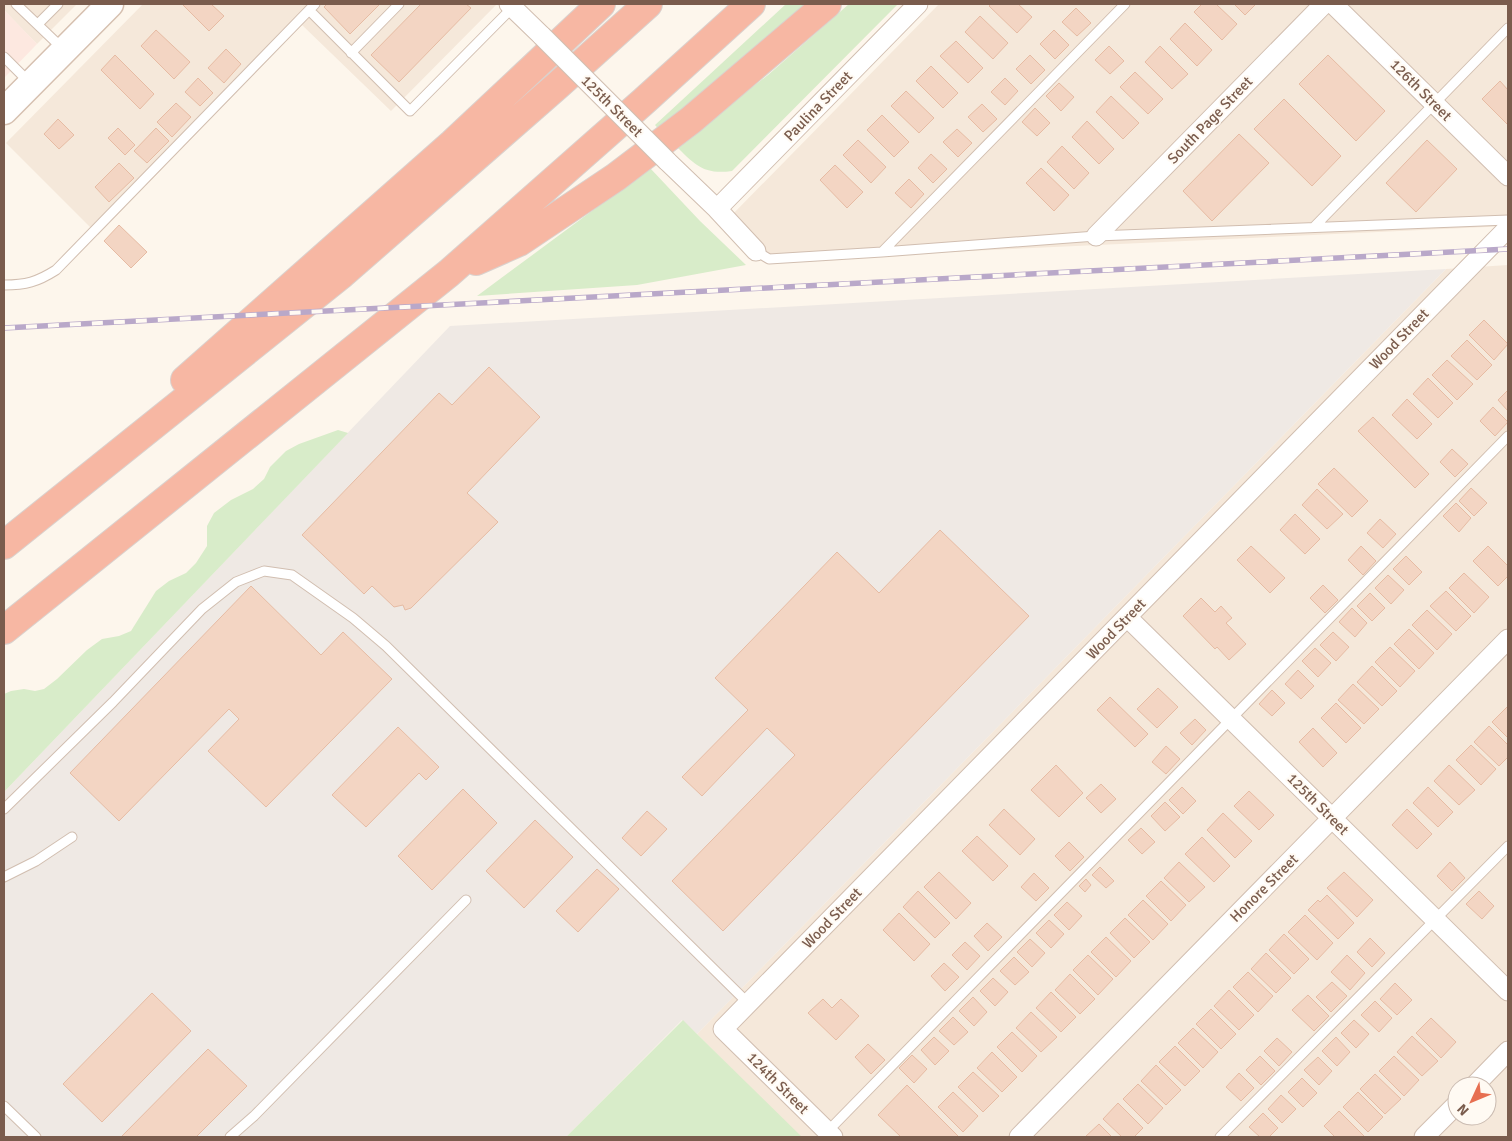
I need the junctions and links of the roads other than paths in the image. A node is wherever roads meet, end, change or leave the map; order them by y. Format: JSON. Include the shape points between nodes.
{"nodes":[{"id":1,"x":16,"y":4,"type":"edge"},
{"id":2,"x":58,"y":4,"type":"edge"},
{"id":3,"x":110,"y":4,"type":"edge"},
{"id":4,"x":399,"y":4,"type":"edge"},
{"id":5,"x":601,"y":4,"type":"edge"},
{"id":6,"x":648,"y":4,"type":"edge"},
{"id":7,"x":751,"y":4,"type":"edge"},
{"id":8,"x":827,"y":4,"type":"edge"},
{"id":9,"x":918,"y":4,"type":"edge"},
{"id":10,"x":1125,"y":4,"type":"edge"},
{"id":11,"x":1324,"y":4,"type":"edge"},
{"id":12,"x":1333,"y":4,"type":"edge"},
{"id":13,"x":512,"y":5,"type":"edge"},
{"id":14,"x":312,"y":7,"type":"edge"},
{"id":15,"x":38,"y":24,"type":"junction"},
{"id":16,"x":1508,"y":28,"type":"edge"},
{"id":17,"x":64,"y":50,"type":"junction"},
{"id":18,"x":351,"y":53,"type":"junction"},
{"id":19,"x":4,"y":57,"type":"edge"},
{"id":20,"x":30,"y":84,"type":"junction"},
{"id":21,"x":1435,"y":103,"type":"junction"},
{"id":22,"x":4,"y":111,"type":"edge"},
{"id":23,"x":1508,"y":176,"type":"edge"},
{"id":24,"x":717,"y":209,"type":"junction"},
{"id":25,"x":1508,"y":220,"type":"edge"},
{"id":26,"x":1314,"y":227,"type":"junction"},
{"id":27,"x":1508,"y":228,"type":"edge"},
{"id":28,"x":1096,"y":236,"type":"junction"},
{"id":29,"x":756,"y":251,"type":"joint"},
{"id":30,"x":882,"y":252,"type":"junction"},
{"id":31,"x":450,"y":273,"type":"junction"},
{"id":32,"x":4,"y":285,"type":"edge"},
{"id":33,"x":1508,"y":436,"type":"edge"},
{"id":34,"x":63,"y":498,"type":"junction"},
{"id":35,"x":4,"y":545,"type":"edge"},
{"id":36,"x":1127,"y":617,"type":"junction"},
{"id":37,"x":4,"y":630,"type":"edge"},
{"id":38,"x":1508,"y":639,"type":"edge"},
{"id":39,"x":1231,"y":719,"type":"junction"},
{"id":40,"x":4,"y":809,"type":"edge"},
{"id":41,"x":1332,"y":818,"type":"junction"},
{"id":42,"x":72,"y":837,"type":"dead end"},
{"id":43,"x":1508,"y":846,"type":"edge"},
{"id":44,"x":4,"y":877,"type":"edge"},
{"id":45,"x":466,"y":900,"type":"dead end"},
{"id":46,"x":1435,"y":919,"type":"junction"},
{"id":47,"x":1508,"y":991,"type":"edge"},
{"id":48,"x":748,"y":1004,"type":"junction"},
{"id":49,"x":723,"y":1029,"type":"joint"},
{"id":50,"x":1508,"y":1051,"type":"edge"},
{"id":51,"x":1484,"y":1076,"type":"edge"},
{"id":52,"x":4,"y":1106,"type":"edge"},
{"id":53,"x":1447,"y":1114,"type":"edge"},
{"id":54,"x":828,"y":1135,"type":"edge"},
{"id":55,"x":36,"y":1137,"type":"edge"},
{"id":56,"x":230,"y":1137,"type":"edge"},
{"id":57,"x":1019,"y":1137,"type":"edge"},
{"id":58,"x":1220,"y":1137,"type":"edge"},
{"id":59,"x":1424,"y":1137,"type":"edge"}],
"edges":[{"from":1,"to":15,"type":"lane"},
{"from":2,"to":15,"type":"lane"},
{"from":3,"to":17,"type":"main road"},
{"from":4,"to":18,"type":"lane"},
{"from":5,"to":34,"type":"highway","via":[[453,143],[204,362]]},
{"from":6,"to":34,"type":"highway","via":[[342,274]]},
{"from":7,"to":31,"type":"highway"},
{"from":8,"to":31,"type":"highway","via":[[691,120],[616,176],[519,242]]},
{"from":9,"to":24,"type":"street","name":"Paulina Street"},
{"from":10,"to":30,"type":"lane"},
{"from":11,"to":28,"type":"street","name":"South Page Street"},
{"from":12,"to":21,"type":"street","name":"126th Street"},
{"from":13,"to":18,"type":"lane","via":[[410,111]]},
{"from":13,"to":24,"type":"street","name":"125th Street","bridge":true},
{"from":14,"to":18,"type":"lane"},
{"from":14,"to":32,"type":"lane","via":[[56,270],[40,280]]},
{"from":15,"to":17,"type":"lane"},
{"from":16,"to":21,"type":"lane"},
{"from":17,"to":20,"type":"main road"},
{"from":19,"to":20,"type":"lane"},
{"from":20,"to":22,"type":"main road"},
{"from":21,"to":23,"type":"street","name":"126th Street"},
{"from":21,"to":26,"type":"lane"},
{"from":24,"to":29,"type":"street","name":"125th Street"},
{"from":25,"to":26,"type":"lane"},
{"from":26,"to":28,"type":"lane"},
{"from":27,"to":36,"type":"street","name":"Wood Street"},
{"from":28,"to":30,"type":"lane"},
{"from":29,"to":30,"type":"lane","via":[[769,259]]},
{"from":31,"to":37,"type":"highway"},
{"from":33,"to":39,"type":"lane"},
{"from":34,"to":35,"type":"highway"},
{"from":36,"to":39,"type":"street","name":"125th Street"},
{"from":36,"to":48,"type":"street","name":"Wood Street"},
{"from":38,"to":41,"type":"street","name":"Honore Street"},
{"from":39,"to":41,"type":"street","name":"125th Street"},
{"from":39,"to":54,"type":"lane"},
{"from":40,"to":48,"type":"lane","via":[[202,609],[236,582],[264,570],[292,575],[386,646]]},
{"from":41,"to":46,"type":"street","name":"125th Street"},
{"from":41,"to":57,"type":"street","name":"Honore Street"},
{"from":42,"to":44,"type":"lane"},
{"from":43,"to":46,"type":"lane"},
{"from":45,"to":56,"type":"lane"},
{"from":46,"to":47,"type":"street","name":"125th Street"},
{"from":46,"to":58,"type":"lane"},
{"from":48,"to":49,"type":"street","name":"Wood Street"},
{"from":49,"to":54,"type":"street","name":"124th Street"},
{"from":50,"to":51,"type":"street"},
{"from":52,"to":55,"type":"lane"},
{"from":53,"to":59,"type":"street"}]}
